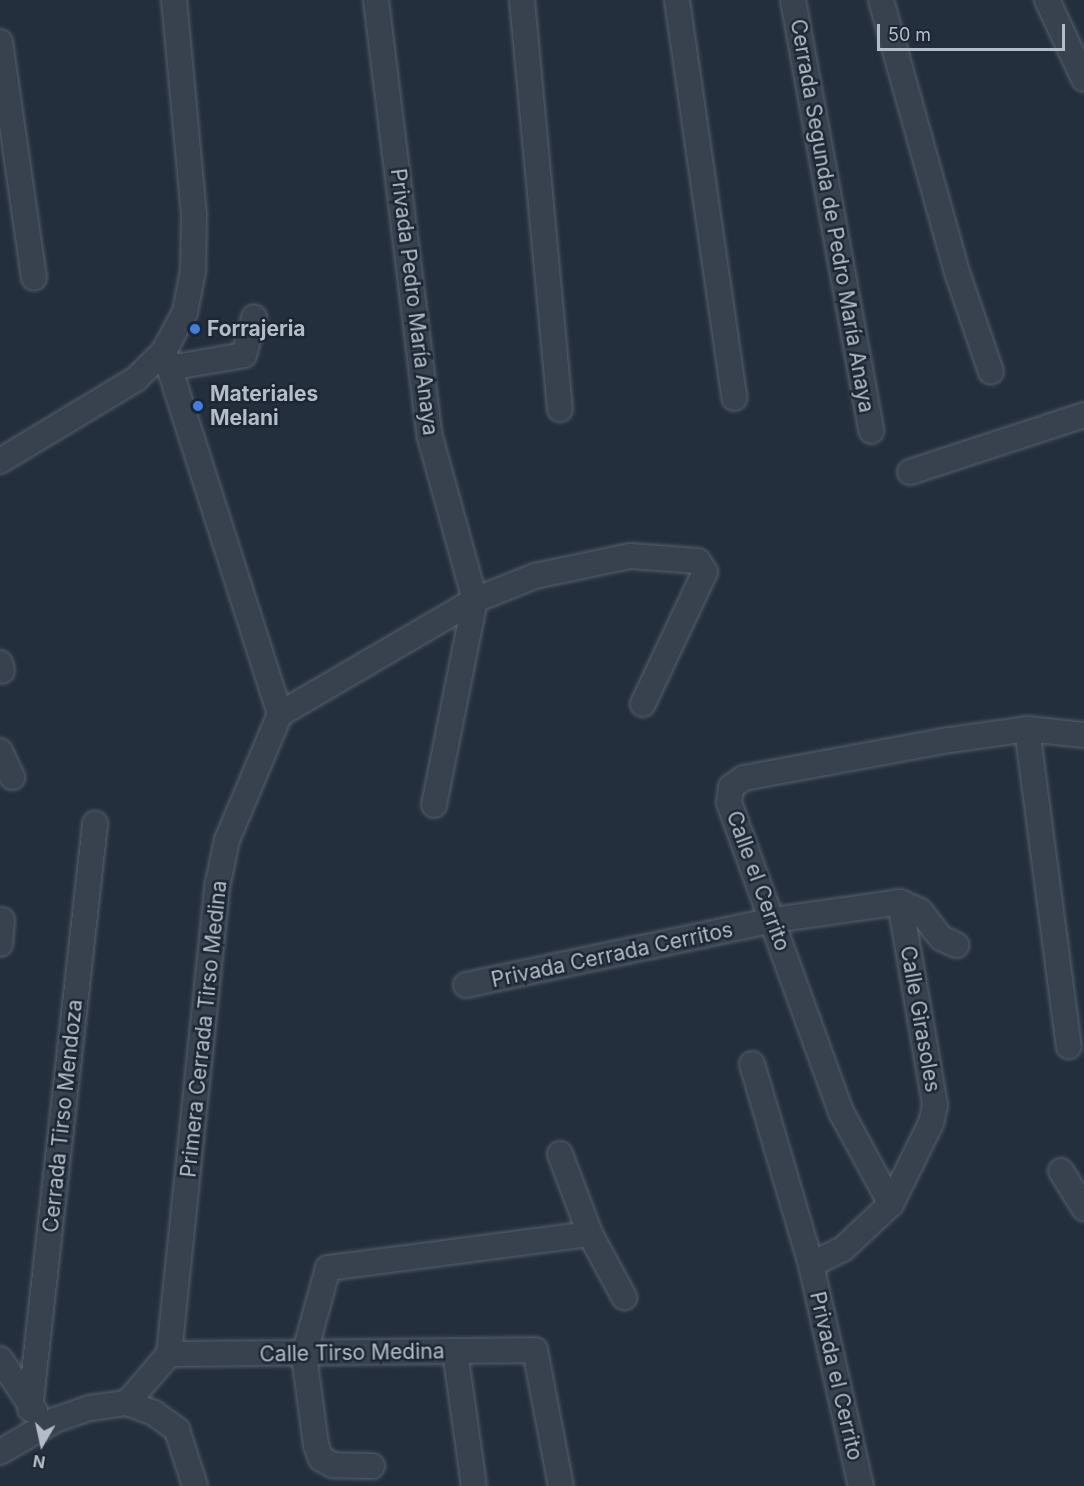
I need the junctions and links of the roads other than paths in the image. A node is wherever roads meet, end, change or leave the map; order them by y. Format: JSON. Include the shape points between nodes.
{"nodes":[{"id":1,"x":174,"y":0,"type":"edge"},
{"id":2,"x":376,"y":0,"type":"edge"},
{"id":3,"x":522,"y":0,"type":"edge"},
{"id":4,"x":677,"y":0,"type":"edge"},
{"id":5,"x":793,"y":0,"type":"edge"},
{"id":6,"x":881,"y":0,"type":"edge"},
{"id":7,"x":1047,"y":0,"type":"edge"},
{"id":8,"x":0,"y":42,"type":"edge"},
{"id":9,"x":1084,"y":79,"type":"edge"},
{"id":10,"x":34,"y":278,"type":"dead end"},
{"id":11,"x":254,"y":317,"type":"dead end"},
{"id":12,"x":166,"y":359,"type":"junction"},
{"id":13,"x":991,"y":372,"type":"dead end"},
{"id":14,"x":734,"y":398,"type":"dead end"},
{"id":15,"x":560,"y":409,"type":"dead end"},
{"id":16,"x":1084,"y":415,"type":"edge"},
{"id":17,"x":872,"y":431,"type":"dead end"},
{"id":18,"x":0,"y":461,"type":"edge"},
{"id":19,"x":910,"y":472,"type":"dead end"},
{"id":20,"x":475,"y":600,"type":"junction"},
{"id":21,"x":643,"y":704,"type":"dead end"},
{"id":22,"x":280,"y":714,"type":"junction"},
{"id":23,"x":1027,"y":729,"type":"junction"},
{"id":24,"x":1084,"y":735,"type":"edge"},
{"id":25,"x":0,"y":751,"type":"edge"},
{"id":26,"x":12,"y":777,"type":"dead end"},
{"id":27,"x":434,"y":805,"type":"dead end"},
{"id":28,"x":95,"y":824,"type":"dead end"},
{"id":29,"x":900,"y":902,"type":"junction"},
{"id":30,"x":2,"y":920,"type":"dead end"},
{"id":31,"x":774,"y":920,"type":"junction"},
{"id":32,"x":0,"y":944,"type":"edge"},
{"id":33,"x":956,"y":945,"type":"dead end"},
{"id":34,"x":466,"y":986,"type":"dead end"},
{"id":35,"x":1069,"y":1046,"type":"dead end"},
{"id":36,"x":752,"y":1064,"type":"dead end"},
{"id":37,"x":560,"y":1154,"type":"dead end"},
{"id":38,"x":1061,"y":1171,"type":"dead end"},
{"id":39,"x":891,"y":1204,"type":"junction"},
{"id":40,"x":1084,"y":1208,"type":"edge"},
{"id":41,"x":590,"y":1234,"type":"junction"},
{"id":42,"x":811,"y":1265,"type":"junction"},
{"id":43,"x":624,"y":1297,"type":"dead end"},
{"id":44,"x":455,"y":1351,"type":"junction"},
{"id":45,"x":170,"y":1354,"type":"junction"},
{"id":46,"x":304,"y":1355,"type":"junction"},
{"id":47,"x":0,"y":1359,"type":"edge"},
{"id":48,"x":127,"y":1403,"type":"junction"},
{"id":49,"x":30,"y":1409,"type":"junction"},
{"id":50,"x":55,"y":1420,"type":"junction"},
{"id":51,"x":0,"y":1452,"type":"edge"},
{"id":52,"x":372,"y":1466,"type":"dead end"},
{"id":53,"x":195,"y":1486,"type":"edge"},
{"id":54,"x":474,"y":1486,"type":"edge"},
{"id":55,"x":561,"y":1486,"type":"edge"},
{"id":56,"x":861,"y":1486,"type":"edge"}],
"edges":[{"from":1,"to":12,"type":"street","via":[[194,215],[194,271],[185,312]]},
{"from":2,"to":20,"type":"street","name":"Privada Pedro María Anaya","via":[[430,437]]},
{"from":3,"to":15,"type":"street"},
{"from":4,"to":14,"type":"street"},
{"from":5,"to":17,"type":"street","name":"Cerrada Segunda de Pedro María Anaya"},
{"from":6,"to":13,"type":"street","via":[[958,275]]},
{"from":7,"to":9,"type":"street"},
{"from":8,"to":10,"type":"street"},
{"from":11,"to":12,"type":"street","via":[[244,355]]},
{"from":12,"to":18,"type":"street","via":[[100,405]]},
{"from":12,"to":22,"type":"street"},
{"from":16,"to":19,"type":"street"},
{"from":20,"to":21,"type":"street","via":[[535,576],[630,556],[698,561],[705,572]]},
{"from":20,"to":22,"type":"street"},
{"from":20,"to":27,"type":"street"},
{"from":22,"to":45,"type":"street","name":"Primera Cerrada Tirso Medina","via":[[227,840],[218,883]]},
{"from":23,"to":24,"type":"street","name":"Calle el Cerrito"},
{"from":23,"to":31,"type":"street","name":"Calle el Cerrito","via":[[744,778],[731,787],[729,803]]},
{"from":23,"to":35,"type":"street"},
{"from":25,"to":26,"type":"street"},
{"from":28,"to":49,"type":"street","name":"Cerrada Tirso Mendoza"},
{"from":29,"to":31,"type":"street","name":"Privada Cerrada Cerritos"},
{"from":29,"to":33,"type":"street","via":[[920,911],[941,938]]},
{"from":29,"to":39,"type":"street","name":"Calle Girasoles","via":[[935,1105],[931,1123]]},
{"from":30,"to":32,"type":"street"},
{"from":31,"to":34,"type":"street","name":"Privada Cerrada Cerritos"},
{"from":31,"to":39,"type":"street","name":"Calle el Cerrito","via":[[841,1112]]},
{"from":36,"to":42,"type":"street","name":"Privada el Cerrito"},
{"from":37,"to":41,"type":"street"},
{"from":38,"to":40,"type":"street"},
{"from":39,"to":42,"type":"street","name":"Calle Girasoles","via":[[843,1249]]},
{"from":41,"to":43,"type":"street"},
{"from":41,"to":46,"type":"street","via":[[328,1268]]},
{"from":42,"to":56,"type":"street","name":"Privada el Cerrito"},
{"from":44,"to":46,"type":"street","name":"Calle Tirso Medina"},
{"from":44,"to":54,"type":"street"},
{"from":44,"to":55,"type":"street","name":"Calle Tirso Medina","via":[[535,1350]]},
{"from":45,"to":46,"type":"street","name":"Calle Tirso Medina"},
{"from":45,"to":48,"type":"street"},
{"from":46,"to":52,"type":"street","via":[[321,1459],[333,1465]]},
{"from":47,"to":49,"type":"street"},
{"from":48,"to":50,"type":"street","via":[[90,1408]]},
{"from":48,"to":53,"type":"street","via":[[154,1413],[177,1430]]},
{"from":49,"to":50,"type":"street"},
{"from":50,"to":51,"type":"street"}]}
